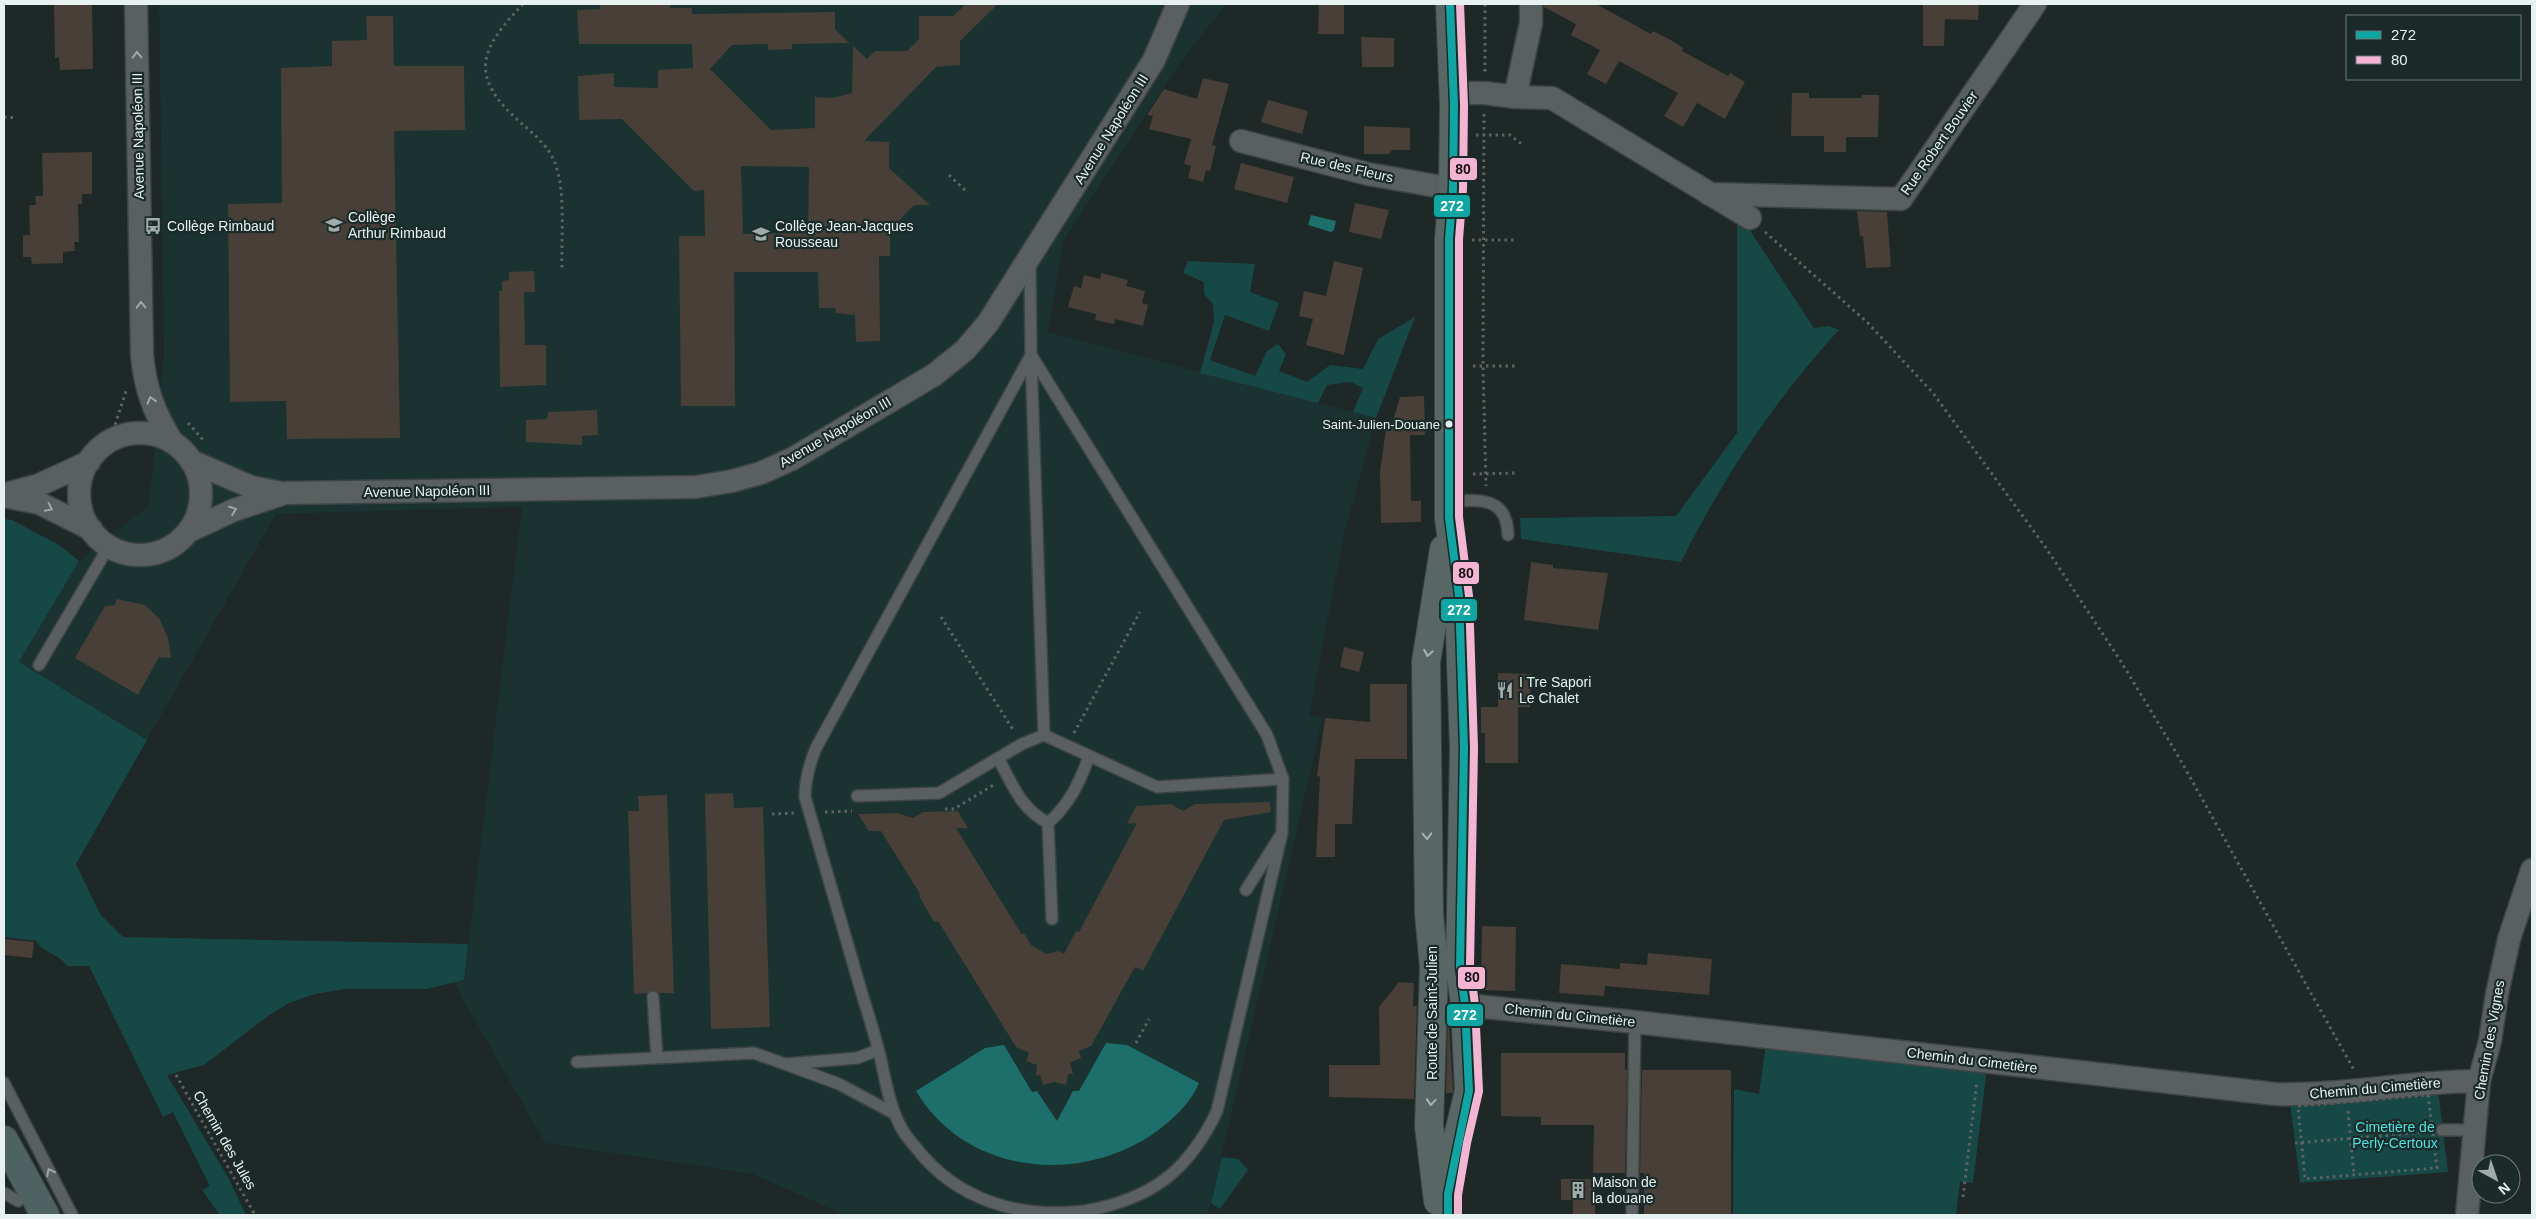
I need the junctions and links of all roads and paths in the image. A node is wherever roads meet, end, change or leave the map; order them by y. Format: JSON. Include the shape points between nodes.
{"nodes":[{"id":1,"x":136,"y":4,"type":"edge"},
{"id":2,"x":524,"y":4,"type":"edge"},
{"id":3,"x":1178,"y":4,"type":"edge"},
{"id":4,"x":1450,"y":4,"type":"edge"},
{"id":5,"x":1485,"y":4,"type":"edge"},
{"id":6,"x":1531,"y":4,"type":"edge"},
{"id":7,"x":2035,"y":4,"type":"edge"},
{"id":8,"x":1453,"y":93,"type":"junction"},
{"id":9,"x":1485,"y":93,"type":"junction"},
{"id":10,"x":1515,"y":96,"type":"junction"},
{"id":11,"x":4,"y":117,"type":"edge"},
{"id":12,"x":17,"y":118,"type":"dead end"},
{"id":13,"x":1241,"y":141,"type":"dead end"},
{"id":14,"x":949,"y":175,"type":"dead end"},
{"id":15,"x":1453,"y":189,"type":"junction"},
{"id":16,"x":968,"y":193,"type":"dead end"},
{"id":17,"x":1709,"y":194,"type":"junction"},
{"id":18,"x":1750,"y":218,"type":"joint"},
{"id":19,"x":1449,"y":239,"type":"junction"},
{"id":20,"x":1517,"y":240,"type":"dead end"},
{"id":21,"x":1483,"y":241,"type":"junction"},
{"id":22,"x":1030,"y":257,"type":"junction"},
{"id":23,"x":562,"y":269,"type":"dead end"},
{"id":24,"x":1031,"y":355,"type":"junction"},
{"id":25,"x":1449,"y":366,"type":"junction"},
{"id":26,"x":1483,"y":366,"type":"junction"},
{"id":27,"x":1517,"y":366,"type":"dead end"},
{"id":28,"x":127,"y":382,"type":"dead end"},
{"id":29,"x":186,"y":421,"type":"dead end"},
{"id":30,"x":172,"y":442,"type":"junction"},
{"id":31,"x":209,"y":446,"type":"dead end"},
{"id":32,"x":96,"y":455,"type":"junction"},
{"id":33,"x":191,"y":460,"type":"junction"},
{"id":34,"x":1517,"y":473,"type":"dead end"},
{"id":35,"x":1485,"y":474,"type":"junction"},
{"id":36,"x":285,"y":493,"type":"junction"},
{"id":37,"x":4,"y":496,"type":"edge"},
{"id":38,"x":1449,"y":498,"type":"junction"},
{"id":39,"x":1483,"y":500,"type":"junction"},
{"id":40,"x":91,"y":529,"type":"junction"},
{"id":41,"x":188,"y":530,"type":"junction"},
{"id":42,"x":1508,"y":535,"type":"dead end"},
{"id":43,"x":109,"y":546,"type":"junction"},
{"id":44,"x":1140,"y":612,"type":"dead end"},
{"id":45,"x":941,"y":617,"type":"dead end"},
{"id":46,"x":1433,"y":622,"type":"junction"},
{"id":47,"x":1460,"y":625,"type":"junction"},
{"id":48,"x":39,"y":665,"type":"dead end"},
{"id":49,"x":1044,"y":735,"type":"junction"},
{"id":50,"x":1022,"y":744,"type":"junction"},
{"id":51,"x":1068,"y":744,"type":"junction"},
{"id":52,"x":1089,"y":756,"type":"junction"},
{"id":53,"x":998,"y":758,"type":"junction"},
{"id":54,"x":1283,"y":780,"type":"junction"},
{"id":55,"x":1426,"y":787,"type":"junction"},
{"id":56,"x":1463,"y":788,"type":"junction"},
{"id":57,"x":857,"y":796,"type":"dead end"},
{"id":58,"x":1048,"y":823,"type":"junction"},
{"id":59,"x":1282,"y":833,"type":"junction"},
{"id":60,"x":2532,"y":870,"type":"edge"},
{"id":61,"x":1246,"y":890,"type":"dead end"},
{"id":62,"x":1052,"y":919,"type":"dead end"},
{"id":63,"x":1447,"y":966,"type":"junction"},
{"id":64,"x":654,"y":997,"type":"dead end"},
{"id":65,"x":1465,"y":1005,"type":"junction"},
{"id":66,"x":1149,"y":1019,"type":"dead end"},
{"id":67,"x":1635,"y":1022,"type":"junction"},
{"id":68,"x":1136,"y":1043,"type":"dead end"},
{"id":69,"x":878,"y":1050,"type":"junction"},
{"id":70,"x":657,"y":1058,"type":"junction"},
{"id":71,"x":1980,"y":1060,"type":"junction"},
{"id":72,"x":577,"y":1062,"type":"dead end"},
{"id":73,"x":785,"y":1064,"type":"junction"},
{"id":74,"x":176,"y":1075,"type":"dead end"},
{"id":75,"x":2479,"y":1081,"type":"junction"},
{"id":76,"x":4,"y":1083,"type":"edge"},
{"id":77,"x":2371,"y":1090,"type":"junction"},
{"id":78,"x":2347,"y":1102,"type":"junction"},
{"id":79,"x":895,"y":1114,"type":"junction"},
{"id":80,"x":2475,"y":1130,"type":"junction"},
{"id":81,"x":2437,"y":1131,"type":"junction"},
{"id":82,"x":2351,"y":1138,"type":"junction"},
{"id":83,"x":4,"y":1140,"type":"edge"},
{"id":84,"x":2295,"y":1143,"type":"dead end"},
{"id":85,"x":2302,"y":1143,"type":"junction"},
{"id":86,"x":4,"y":1172,"type":"edge"},
{"id":87,"x":2354,"y":1175,"type":"junction"},
{"id":88,"x":1963,"y":1197,"type":"dead end"},
{"id":89,"x":16,"y":1203,"type":"edge"},
{"id":90,"x":45,"y":1215,"type":"edge"},
{"id":91,"x":72,"y":1215,"type":"edge"},
{"id":92,"x":255,"y":1215,"type":"edge"},
{"id":93,"x":1438,"y":1215,"type":"edge"},
{"id":94,"x":1448,"y":1215,"type":"edge"},
{"id":95,"x":1632,"y":1215,"type":"edge"},
{"id":96,"x":2467,"y":1215,"type":"edge"}],
"edges":[{"from":30,"to":1,"type":"street","name":"Avenue Napoléon III","one_way":true,"via":[[151,405],[142,354]]},
{"from":2,"to":23,"type":"path","via":[[496,35],[488,50],[485,74],[497,98],[543,144],[555,164],[561,193]]},
{"from":3,"to":22,"type":"street","name":"Avenue Napoléon III","via":[[1154,60]]},
{"from":4,"to":8,"type":"main road"},
{"from":5,"to":9,"type":"path"},
{"from":6,"to":10,"type":"street","via":[[1531,23]]},
{"from":7,"to":17,"type":"street","name":"Rue Robert Bouvier","via":[[1901,198]]},
{"from":8,"to":9,"type":"street"},
{"from":8,"to":15,"type":"main road"},
{"from":9,"to":10,"type":"street"},
{"from":9,"to":21,"type":"path"},
{"from":10,"to":17,"type":"street","via":[[1552,98]]},
{"from":11,"to":12,"type":"path"},
{"from":13,"to":15,"type":"street","name":"Rue des Fleurs","via":[[1368,174]]},
{"from":14,"to":16,"type":"path"},
{"from":15,"to":19,"type":"main road"},
{"from":17,"to":18,"type":"street"},
{"from":18,"to":77,"type":"path","via":[[1866,322],[1934,394],[2046,548],[2168,738],[2347,1058]]},
{"from":19,"to":21,"type":"path"},
{"from":19,"to":25,"type":"main road"},
{"from":20,"to":21,"type":"path"},
{"from":21,"to":26,"type":"path"},
{"from":22,"to":24,"type":"lane"},
{"from":22,"to":36,"type":"street","name":"Avenue Napoléon III","via":[[988,323],[965,350],[934,375],[762,473],[723,483],[654,489]]},
{"from":24,"to":49,"type":"lane"},
{"from":24,"to":54,"type":"lane","via":[[1267,735]]},
{"from":24,"to":69,"type":"lane","via":[[808,766],[805,797]]},
{"from":25,"to":26,"type":"path"},
{"from":25,"to":38,"type":"main road"},
{"from":26,"to":27,"type":"path"},
{"from":26,"to":35,"type":"path"},
{"from":28,"to":32,"type":"path","via":[[114,428]]},
{"from":29,"to":31,"type":"path"},
{"from":30,"to":32,"type":"street","via":[[156,435],[119,437]]},
{"from":30,"to":33,"type":"street"},
{"from":32,"to":37,"type":"street","via":[[39,486]]},
{"from":32,"to":40,"type":"street","via":[[82,480],[80,498],[83,514]]},
{"from":33,"to":36,"type":"street","name":"Avenue Napoléon III","via":[[244,484]]},
{"from":33,"to":41,"type":"street","via":[[199,477],[201,494],[198,514]]},
{"from":34,"to":35,"type":"path"},
{"from":35,"to":38,"type":"path"},
{"from":35,"to":39,"type":"path"},
{"from":41,"to":36,"type":"street","name":"Avenue Napoléon III","one_way":true},
{"from":37,"to":40,"type":"street","one_way":true,"via":[[39,503]]},
{"from":38,"to":39,"type":"lane"},
{"from":38,"to":46,"type":"main road","name":"Route de Saint-Julien"},
{"from":38,"to":47,"type":"main road","name":"Route de Saint-Julien"},
{"from":39,"to":42,"type":"lane","via":[[1501,510]]},
{"from":40,"to":43,"type":"street"},
{"from":41,"to":43,"type":"street","via":[[174,544],[157,552],[137,554]]},
{"from":43,"to":48,"type":"lane"},
{"from":44,"to":51,"type":"path"},
{"from":45,"to":50,"type":"path"},
{"from":46,"to":47,"type":"main road"},
{"from":46,"to":55,"type":"main road","name":"Route de Saint-Julien","one_way":true,"via":[[1426,662]]},
{"from":47,"to":56,"type":"main road","name":"Route de Saint-Julien"},
{"from":49,"to":50,"type":"lane"},
{"from":49,"to":51,"type":"lane"},
{"from":50,"to":53,"type":"lane"},
{"from":51,"to":52,"type":"lane"},
{"from":52,"to":54,"type":"lane","via":[[1158,786]]},
{"from":52,"to":58,"type":"lane","via":[[1078,785],[1058,815]]},
{"from":53,"to":57,"type":"lane","via":[[939,793]]},
{"from":53,"to":58,"type":"lane","via":[[1022,803],[1032,815]]},
{"from":54,"to":59,"type":"lane"},
{"from":55,"to":56,"type":"main road"},
{"from":55,"to":63,"type":"main road","name":"Route de Saint-Julien","one_way":true,"via":[[1429,914]]},
{"from":56,"to":63,"type":"main road","name":"Route de Saint-Julien","via":[[1462,868]]},
{"from":58,"to":62,"type":"lane"},
{"from":59,"to":61,"type":"lane"},
{"from":59,"to":79,"type":"lane","via":[[1217,1111],[1197,1146],[1165,1180],[1129,1201],[1087,1211],[1040,1214],[1003,1209],[965,1193],[941,1175],[908,1138]]},
{"from":60,"to":75,"type":"street","name":"Chemin des Vignes","via":[[2509,939]]},
{"from":63,"to":65,"type":"main road","name":"Route de Saint-Julien"},
{"from":63,"to":93,"type":"main road","name":"Route de Saint-Julien","one_way":true,"via":[[1429,1126],[1438,1188]]},
{"from":64,"to":70,"type":"lane"},
{"from":65,"to":67,"type":"street","name":"Chemin du Cimetière"},
{"from":65,"to":94,"type":"main road","name":"Route de Saint-Julien","via":[[1469,1091],[1456,1142]]},
{"from":66,"to":68,"type":"path"},
{"from":67,"to":71,"type":"street","name":"Chemin du Cimetière"},
{"from":67,"to":95,"type":"lane"},
{"from":69,"to":73,"type":"lane","via":[[857,1058]]},
{"from":69,"to":79,"type":"lane"},
{"from":70,"to":72,"type":"lane"},
{"from":70,"to":73,"type":"lane","via":[[754,1054]]},
{"from":71,"to":77,"type":"street","name":"Chemin du Cimetière","via":[[2275,1094]]},
{"from":71,"to":88,"type":"path"},
{"from":73,"to":79,"type":"lane","via":[[839,1084]]},
{"from":74,"to":92,"type":"path","name":"Chemin des Jules"},
{"from":75,"to":77,"type":"street","name":"Chemin du Cimetière"},
{"from":75,"to":80,"type":"street","name":"Chemin des Vignes"},
{"from":91,"to":76,"type":"lane","one_way":true},
{"from":78,"to":81,"type":"path","via":[[2428,1095]]},
{"from":78,"to":82,"type":"path"},
{"from":78,"to":85,"type":"path","via":[[2298,1106]]},
{"from":80,"to":81,"type":"lane"},
{"from":80,"to":96,"type":"street","name":"Chemin des Vignes"},
{"from":81,"to":82,"type":"path"},
{"from":81,"to":87,"type":"path","via":[[2437,1168]]},
{"from":82,"to":85,"type":"path"},
{"from":82,"to":87,"type":"path"},
{"from":83,"to":90,"type":"highway"},
{"from":84,"to":85,"type":"path"},
{"from":85,"to":87,"type":"path","via":[[2305,1179]]},
{"from":86,"to":89,"type":"highway"}]}
